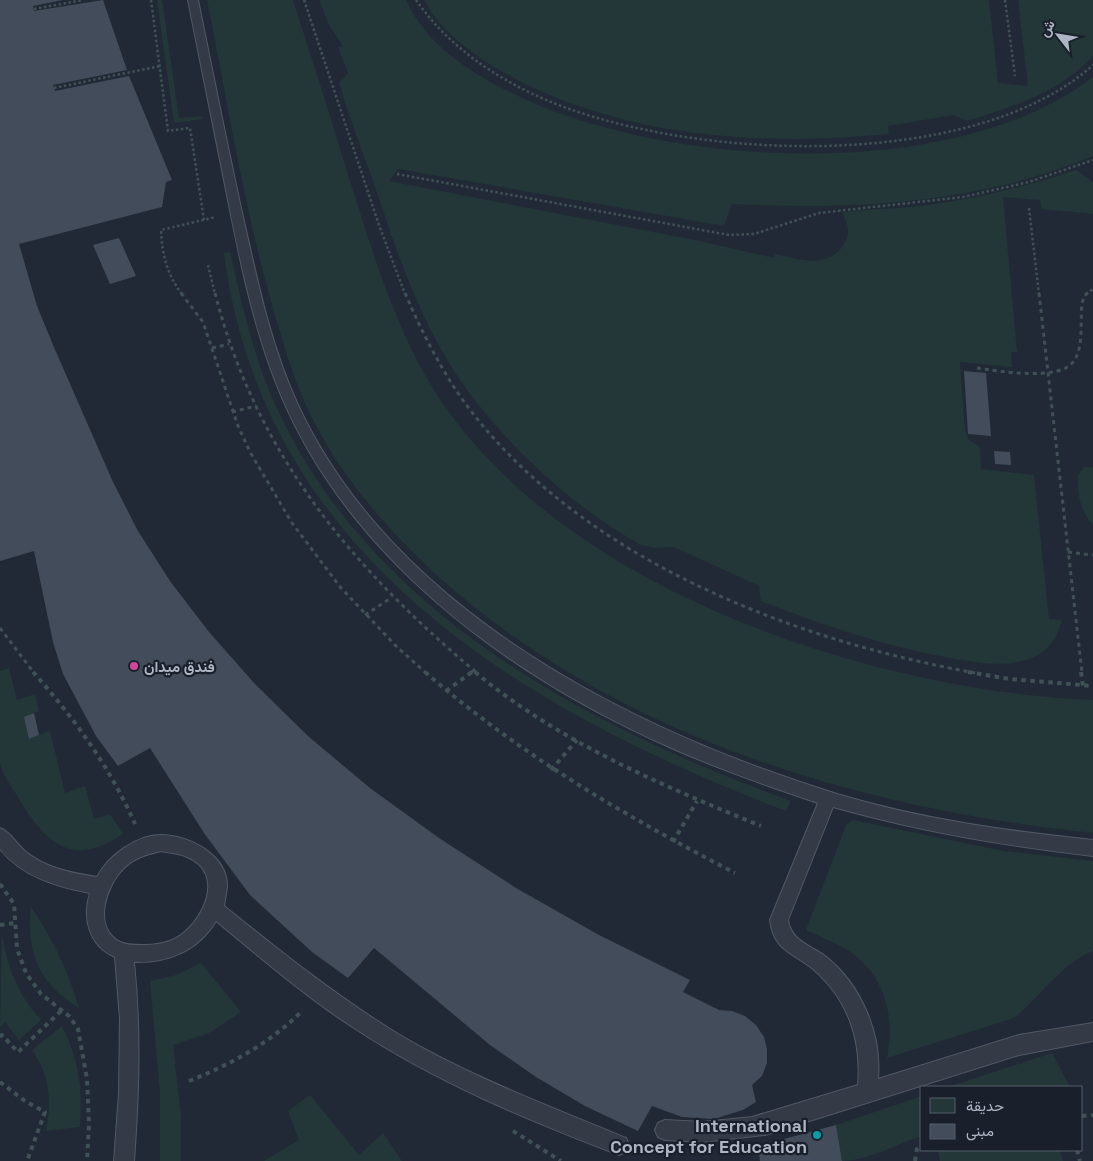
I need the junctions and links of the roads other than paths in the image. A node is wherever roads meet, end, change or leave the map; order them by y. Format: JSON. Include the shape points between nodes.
{"nodes":[{"id":1,"x":193,"y":0,"type":"edge"},
{"id":2,"x":828,"y":798,"type":"junction"},
{"id":3,"x":0,"y":836,"type":"edge"},
{"id":4,"x":1093,"y":848,"type":"edge"},
{"id":5,"x":99,"y":886,"type":"junction"},
{"id":6,"x":214,"y":909,"type":"junction"},
{"id":7,"x":124,"y":952,"type":"junction"},
{"id":8,"x":1093,"y":1032,"type":"edge"},
{"id":9,"x":867,"y":1092,"type":"junction"},
{"id":10,"x":665,"y":1130,"type":"dead end"},
{"id":11,"x":619,"y":1145,"type":"dead end"},
{"id":12,"x":124,"y":1161,"type":"edge"}],
"edges":[{"from":1,"to":2,"type":"lane","via":[[261,316],[300,422],[328,472],[353,506],[428,585],[495,639],[542,670],[646,728],[703,754]]},
{"from":2,"to":4,"type":"lane","via":[[969,832]]},
{"from":2,"to":9,"type":"lane","via":[[779,920],[786,941],[832,976],[856,1011],[868,1051],[870,1072]]},
{"from":3,"to":5,"type":"lane","via":[[22,861],[39,871],[58,879]]},
{"from":5,"to":6,"type":"lane","via":[[118,862],[145,847],[177,844],[203,855],[212,866],[218,894]]},
{"from":5,"to":7,"type":"lane","via":[[95,910],[100,932],[110,944]]},
{"from":6,"to":7,"type":"lane","via":[[193,938],[177,948],[159,954]]},
{"from":6,"to":11,"type":"lane","via":[[318,993],[385,1037],[458,1077],[554,1121]]},
{"from":7,"to":12,"type":"lane","via":[[130,1019]]},
{"from":8,"to":9,"type":"lane","via":[[1019,1045]]},
{"from":9,"to":10,"type":"lane","via":[[766,1125],[699,1134]]}]}
